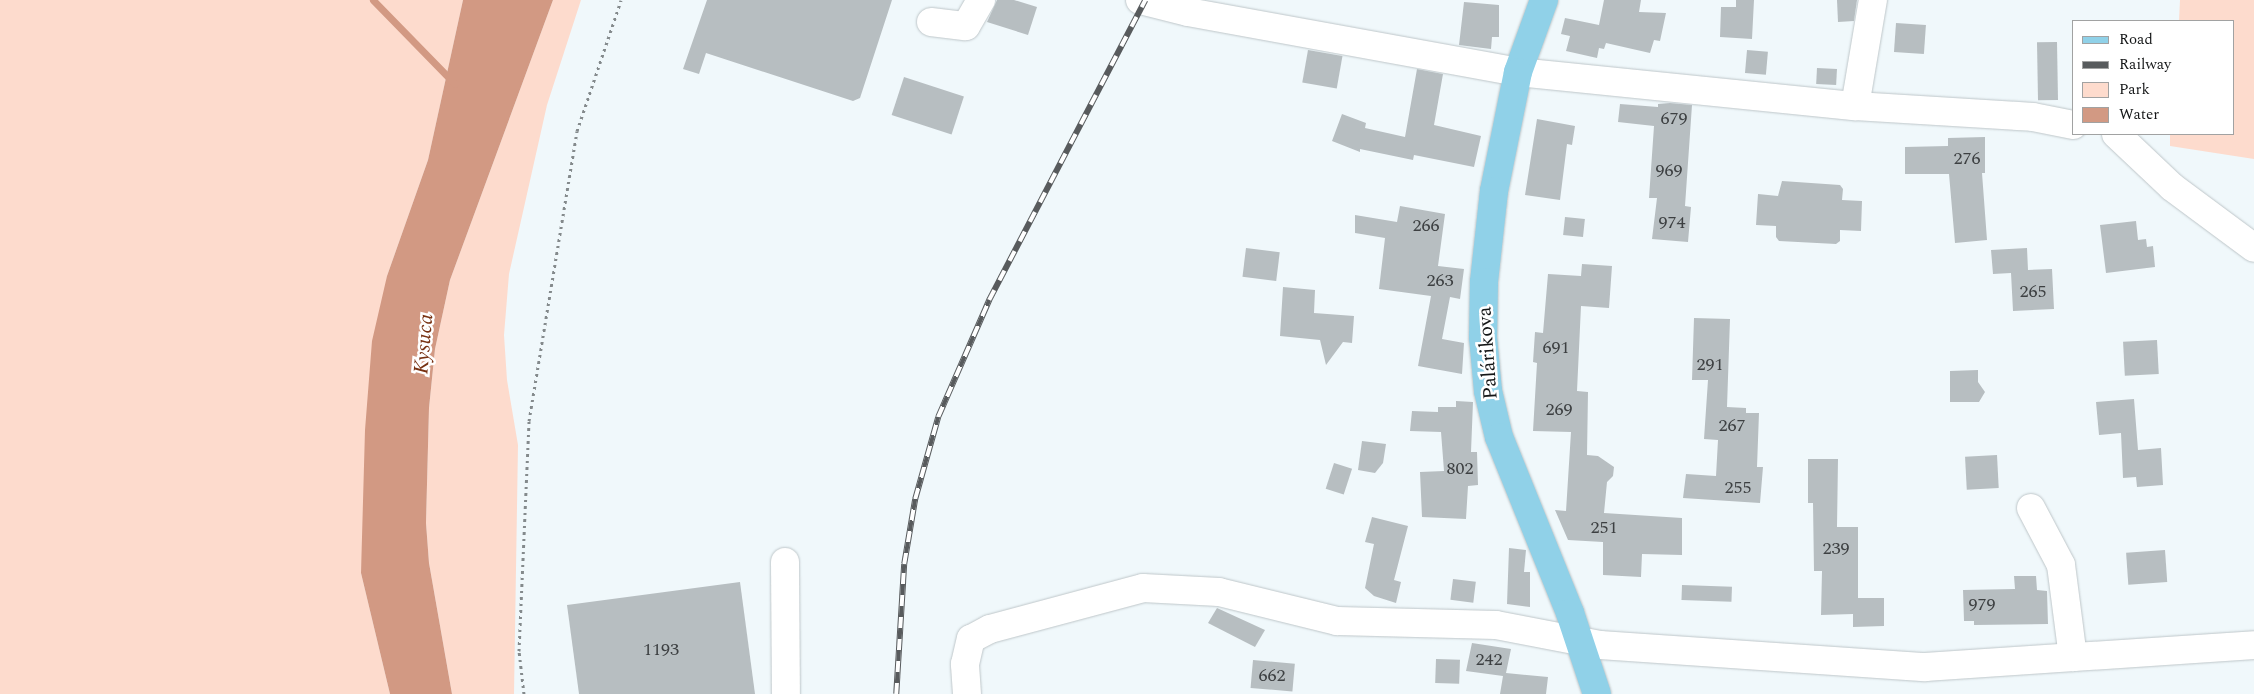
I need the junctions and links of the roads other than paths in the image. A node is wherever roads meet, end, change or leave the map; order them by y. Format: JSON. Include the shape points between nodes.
{"nodes":[{"id":1,"x":981,"y":0,"type":"edge"},
{"id":2,"x":1140,"y":0,"type":"edge"},
{"id":3,"x":1544,"y":0,"type":"edge"},
{"id":4,"x":1873,"y":0,"type":"edge"},
{"id":5,"x":931,"y":22,"type":"dead end"},
{"id":6,"x":1518,"y":72,"type":"junction"},
{"id":7,"x":1855,"y":106,"type":"junction"},
{"id":8,"x":2072,"y":125,"type":"edge"},
{"id":9,"x":2117,"y":135,"type":"edge"},
{"id":10,"x":2254,"y":248,"type":"edge"},
{"id":11,"x":2031,"y":508,"type":"dead end"},
{"id":12,"x":785,"y":562,"type":"dead end"},
{"id":13,"x":1579,"y":642,"type":"junction"},
{"id":14,"x":2254,"y":648,"type":"edge"},
{"id":15,"x":2073,"y":657,"type":"junction"},
{"id":16,"x":786,"y":694,"type":"edge"},
{"id":17,"x":967,"y":694,"type":"edge"},
{"id":18,"x":1597,"y":694,"type":"edge"}],
"edges":[{"from":1,"to":5,"type":"street","via":[[966,26]]},
{"from":2,"to":6,"type":"street","via":[[1188,12]]},
{"from":3,"to":6,"type":"main road","name":"Palárikova"},
{"from":4,"to":7,"type":"street"},
{"from":6,"to":7,"type":"street"},
{"from":6,"to":13,"type":"main road","name":"Palárikova","via":[[1494,191],[1484,282],[1483,337],[1488,391],[1499,437]]},
{"from":7,"to":8,"type":"street","via":[[2033,117]]},
{"from":9,"to":10,"type":"street","via":[[2172,187]]},
{"from":11,"to":15,"type":"street","via":[[2061,565]]},
{"from":12,"to":16,"type":"street"},
{"from":13,"to":15,"type":"street","via":[[1925,667]]},
{"from":13,"to":17,"type":"street","via":[[1496,625],[1337,621],[1219,592],[1143,588],[990,629],[971,639],[965,664]]},
{"from":13,"to":18,"type":"main road","name":"Palárikova"},
{"from":14,"to":15,"type":"street"}]}
